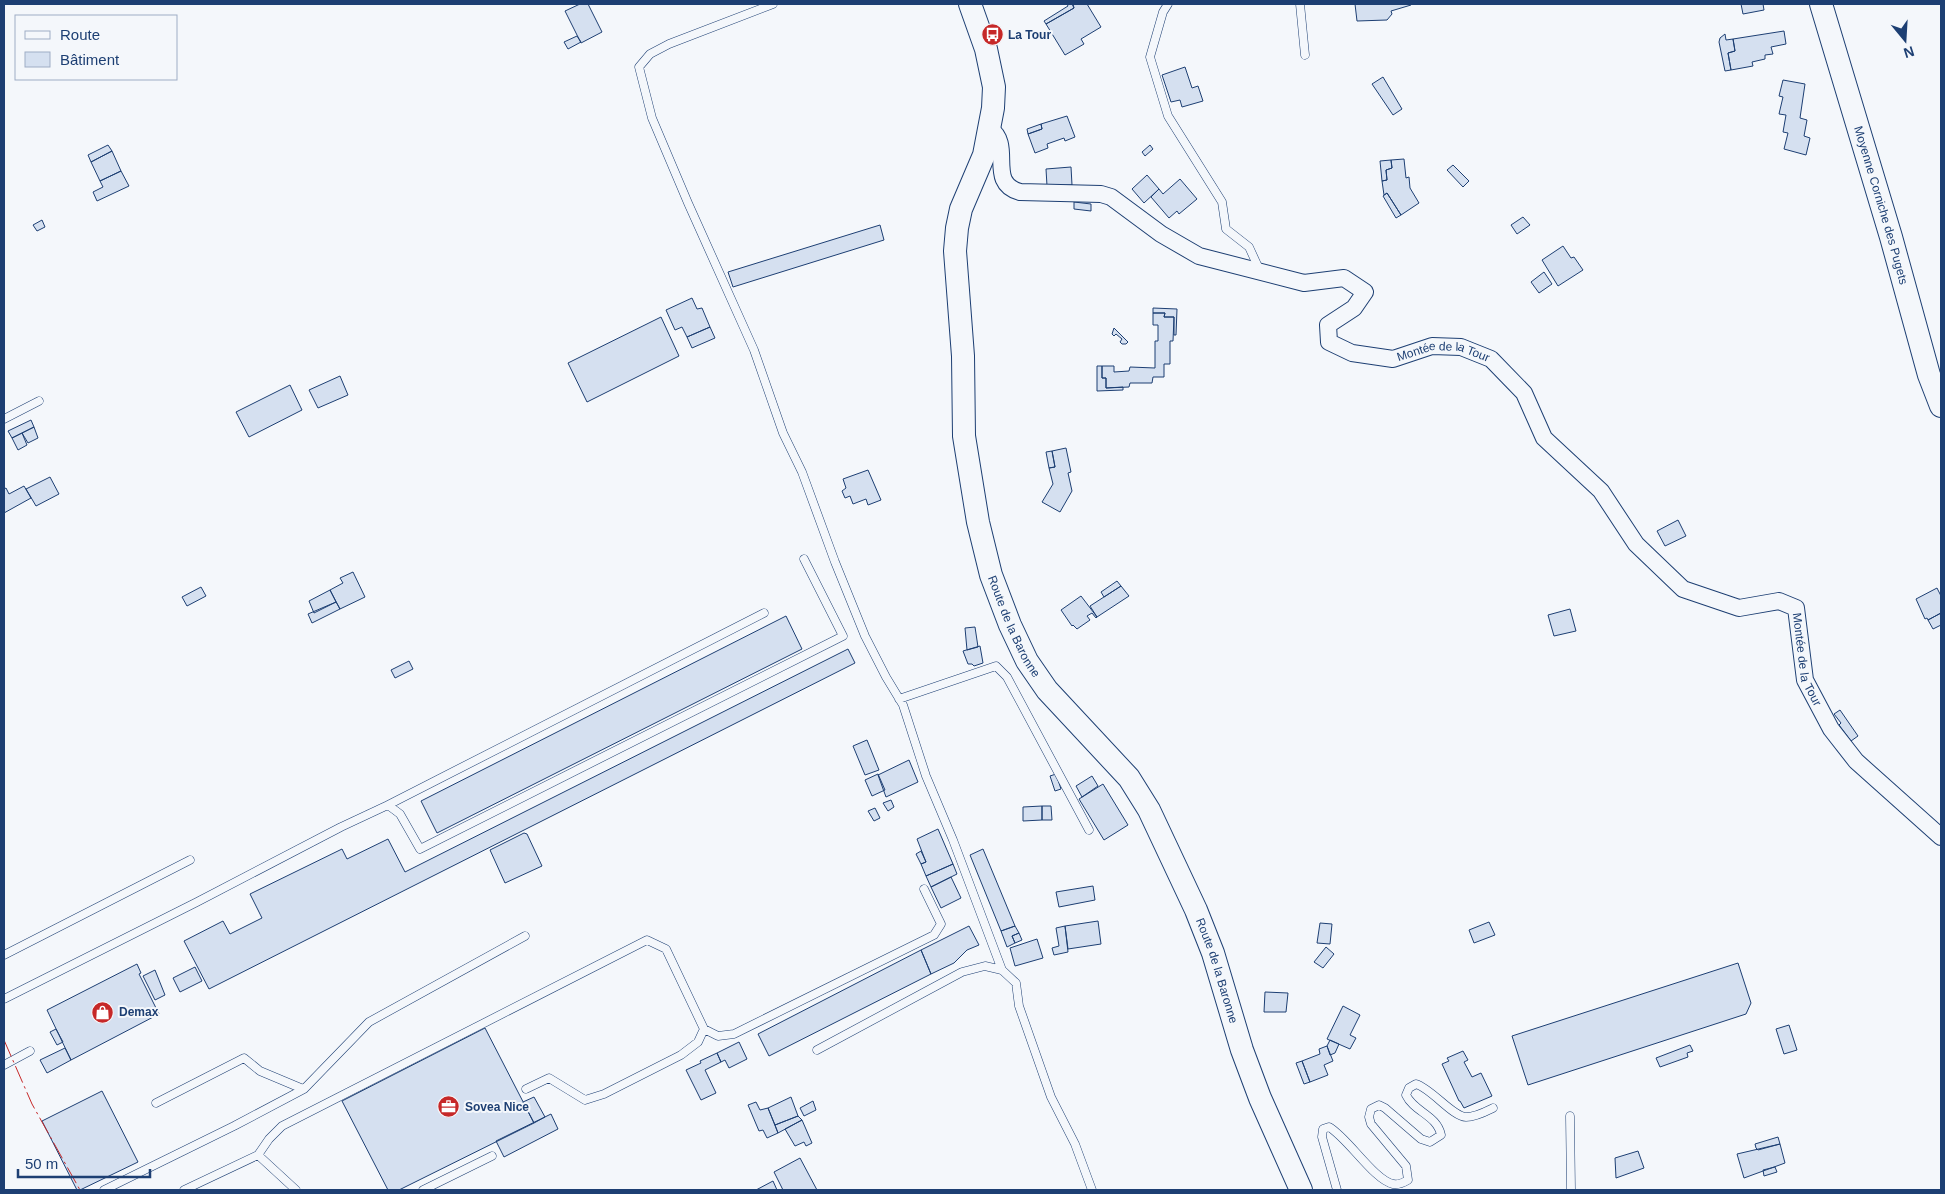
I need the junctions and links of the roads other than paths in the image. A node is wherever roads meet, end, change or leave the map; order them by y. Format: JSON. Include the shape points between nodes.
{"nodes":[{"id":1,"x":773,"y":4,"type":"edge"},
{"id":2,"x":970,"y":4,"type":"edge"},
{"id":3,"x":1168,"y":4,"type":"edge"},
{"id":4,"x":1300,"y":4,"type":"edge"},
{"id":5,"x":1821,"y":4,"type":"edge"},
{"id":6,"x":1306,"y":55,"type":"dead end"},
{"id":7,"x":990,"y":129,"type":"junction"},
{"id":8,"x":1261,"y":273,"type":"junction"},
{"id":9,"x":39,"y":401,"type":"dead end"},
{"id":10,"x":1941,"y":406,"type":"edge"},
{"id":11,"x":4,"y":419,"type":"edge"},
{"id":12,"x":804,"y":559,"type":"dead end"},
{"id":13,"x":764,"y":613,"type":"dead end"},
{"id":14,"x":900,"y":699,"type":"junction"},
{"id":15,"x":388,"y":806,"type":"junction"},
{"id":16,"x":1089,"y":830,"type":"dead end"},
{"id":17,"x":1941,"y":837,"type":"edge"},
{"id":18,"x":190,"y":860,"type":"dead end"},
{"id":19,"x":924,"y":889,"type":"dead end"},
{"id":20,"x":525,"y":936,"type":"dead end"},
{"id":21,"x":4,"y":955,"type":"edge"},
{"id":22,"x":1002,"y":970,"type":"junction"},
{"id":23,"x":4,"y":1000,"type":"edge"},
{"id":24,"x":704,"y":1029,"type":"junction"},
{"id":25,"x":817,"y":1050,"type":"dead end"},
{"id":26,"x":30,"y":1051,"type":"dead end"},
{"id":27,"x":4,"y":1065,"type":"edge"},
{"id":28,"x":303,"y":1089,"type":"junction"},
{"id":29,"x":526,"y":1089,"type":"dead end"},
{"id":30,"x":156,"y":1103,"type":"dead end"},
{"id":31,"x":1493,"y":1108,"type":"dead end"},
{"id":32,"x":1570,"y":1116,"type":"dead end"},
{"id":33,"x":258,"y":1155,"type":"junction"},
{"id":34,"x":492,"y":1156,"type":"dead end"},
{"id":35,"x":104,"y":1190,"type":"edge"},
{"id":36,"x":184,"y":1190,"type":"edge"},
{"id":37,"x":296,"y":1190,"type":"edge"},
{"id":38,"x":423,"y":1190,"type":"edge"},
{"id":39,"x":1092,"y":1190,"type":"edge"},
{"id":40,"x":1301,"y":1190,"type":"edge"},
{"id":41,"x":1337,"y":1190,"type":"edge"},
{"id":42,"x":1571,"y":1190,"type":"edge"}],
"edges":[{"from":1,"to":14,"type":"lane","via":[[669,44],[650,54],[640,67],[652,118],[754,350],[783,433],[802,472],[865,636]]},
{"from":2,"to":7,"type":"main road","name":"Route de la Baronne","via":[[986,49],[994,87]]},
{"from":3,"to":8,"type":"lane","via":[[1150,57],[1168,116],[1222,202],[1226,229],[1249,247]]},
{"from":4,"to":6,"type":"lane"},
{"from":5,"to":10,"type":"main road","name":"Moyenne Corniche des Pugets"},
{"from":7,"to":8,"type":"street","name":"Montée de la Tour","via":[[1000,140],[1002,174],[1011,190],[1111,197],[1161,234],[1199,256]]},
{"from":7,"to":40,"type":"main road","name":"Route de la Baronne","via":[[984,155],[962,209],[955,251],[963,356],[964,436],[978,522],[992,575],[1027,661],[1042,683],[1129,778],[1149,810],[1196,910],[1242,1050]]},
{"from":8,"to":17,"type":"street","name":"Montée de la Tour","via":[[1304,283],[1344,278],[1365,292],[1354,308],[1328,325],[1329,342],[1352,353],[1393,359],[1432,346],[1461,347],[1491,359],[1524,393],[1544,438],[1601,491],[1636,544],[1683,589],[1739,608],[1779,601],[1796,608],[1805,680],[1831,729],[1856,761]]},
{"from":9,"to":11,"type":"lane"},
{"from":12,"to":15,"type":"lane","via":[[843,636],[420,849],[400,814]]},
{"from":13,"to":15,"type":"lane"},
{"from":14,"to":16,"type":"lane","via":[[996,666],[1007,677]]},
{"from":14,"to":22,"type":"lane","via":[[926,776]]},
{"from":15,"to":23,"type":"lane"},
{"from":18,"to":21,"type":"lane"},
{"from":19,"to":24,"type":"lane","via":[[941,924],[934,935],[734,1034],[718,1036]]},
{"from":20,"to":28,"type":"lane","via":[[369,1022]]},
{"from":22,"to":25,"type":"lane","via":[[985,966],[962,972]]},
{"from":22,"to":39,"type":"lane","via":[[1016,983],[1019,1006],[1051,1097],[1075,1144]]},
{"from":24,"to":29,"type":"lane","via":[[698,1042],[681,1055],[604,1094],[585,1100],[549,1078]]},
{"from":24,"to":33,"type":"lane","via":[[666,949],[647,940],[282,1126]]},
{"from":26,"to":27,"type":"lane"},
{"from":28,"to":30,"type":"lane","via":[[260,1071],[244,1058]]},
{"from":28,"to":35,"type":"lane"},
{"from":31,"to":41,"type":"lane","via":[[1464,1117],[1425,1087],[1416,1084],[1406,1095],[1409,1101],[1440,1127],[1441,1135],[1430,1142],[1421,1139],[1385,1108],[1379,1105],[1371,1109],[1371,1124],[1406,1166],[1408,1180],[1403,1183],[1394,1184],[1386,1180],[1358,1156],[1337,1131],[1329,1127],[1323,1129],[1322,1137]]},
{"from":32,"to":42,"type":"lane"},
{"from":33,"to":36,"type":"lane"},
{"from":33,"to":37,"type":"lane"},
{"from":34,"to":38,"type":"lane"}]}
